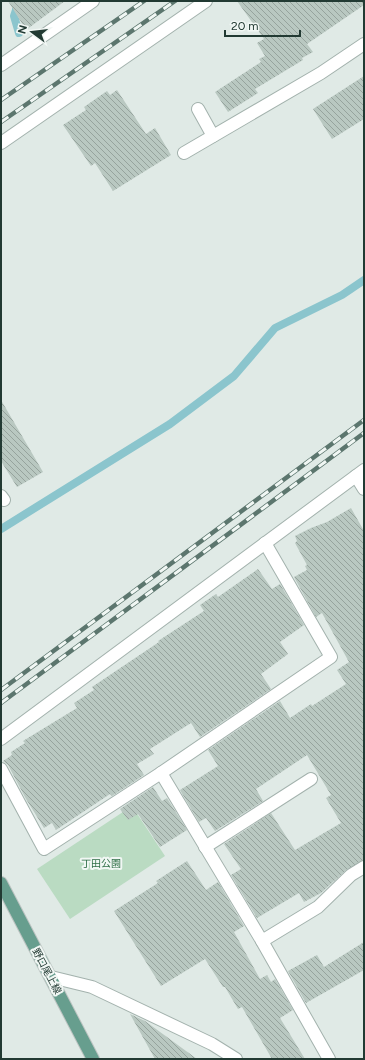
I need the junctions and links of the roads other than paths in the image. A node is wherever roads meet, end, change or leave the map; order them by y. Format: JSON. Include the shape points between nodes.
{"nodes":[{"id":1,"x":93,"y":1,"type":"edge"},
{"id":2,"x":206,"y":1,"type":"edge"},
{"id":3,"x":364,"y":44,"type":"edge"},
{"id":4,"x":1,"y":65,"type":"edge"},
{"id":5,"x":198,"y":109,"type":"dead end"},
{"id":6,"x":213,"y":136,"type":"junction"},
{"id":7,"x":1,"y":143,"type":"edge"},
{"id":8,"x":184,"y":153,"type":"dead end"},
{"id":9,"x":360,"y":473,"type":"edge"},
{"id":10,"x":364,"y":489,"type":"edge"},
{"id":11,"x":265,"y":543,"type":"junction"},
{"id":12,"x":1,"y":739,"type":"edge"},
{"id":13,"x":1,"y":769,"type":"edge"},
{"id":14,"x":160,"y":773,"type":"junction"},
{"id":15,"x":311,"y":779,"type":"dead end"},
{"id":16,"x":205,"y":847,"type":"junction"},
{"id":17,"x":364,"y":867,"type":"edge"},
{"id":18,"x":1,"y":883,"type":"edge"},
{"id":19,"x":262,"y":941,"type":"junction"},
{"id":20,"x":51,"y":977,"type":"junction"},
{"id":21,"x":93,"y":1059,"type":"edge"},
{"id":22,"x":236,"y":1059,"type":"edge"},
{"id":23,"x":329,"y":1059,"type":"edge"}],
"edges":[{"from":1,"to":4,"type":"street"},
{"from":2,"to":7,"type":"street"},
{"from":3,"to":6,"type":"street","via":[[322,73]]},
{"from":5,"to":6,"type":"street"},
{"from":6,"to":8,"type":"street"},
{"from":9,"to":10,"type":"street"},
{"from":9,"to":11,"type":"street"},
{"from":11,"to":12,"type":"street"},
{"from":11,"to":14,"type":"street","via":[[331,657]]},
{"from":13,"to":14,"type":"street","via":[[44,849]]},
{"from":14,"to":16,"type":"street"},
{"from":15,"to":16,"type":"street"},
{"from":16,"to":19,"type":"street"},
{"from":17,"to":19,"type":"street","via":[[351,875],[318,907]]},
{"from":18,"to":20,"type":"main road","name":"野口尾上線"},
{"from":19,"to":23,"type":"street"},
{"from":20,"to":21,"type":"main road","name":"野口尾上線"},
{"from":20,"to":22,"type":"street","via":[[92,987],[212,1044]]}]}
